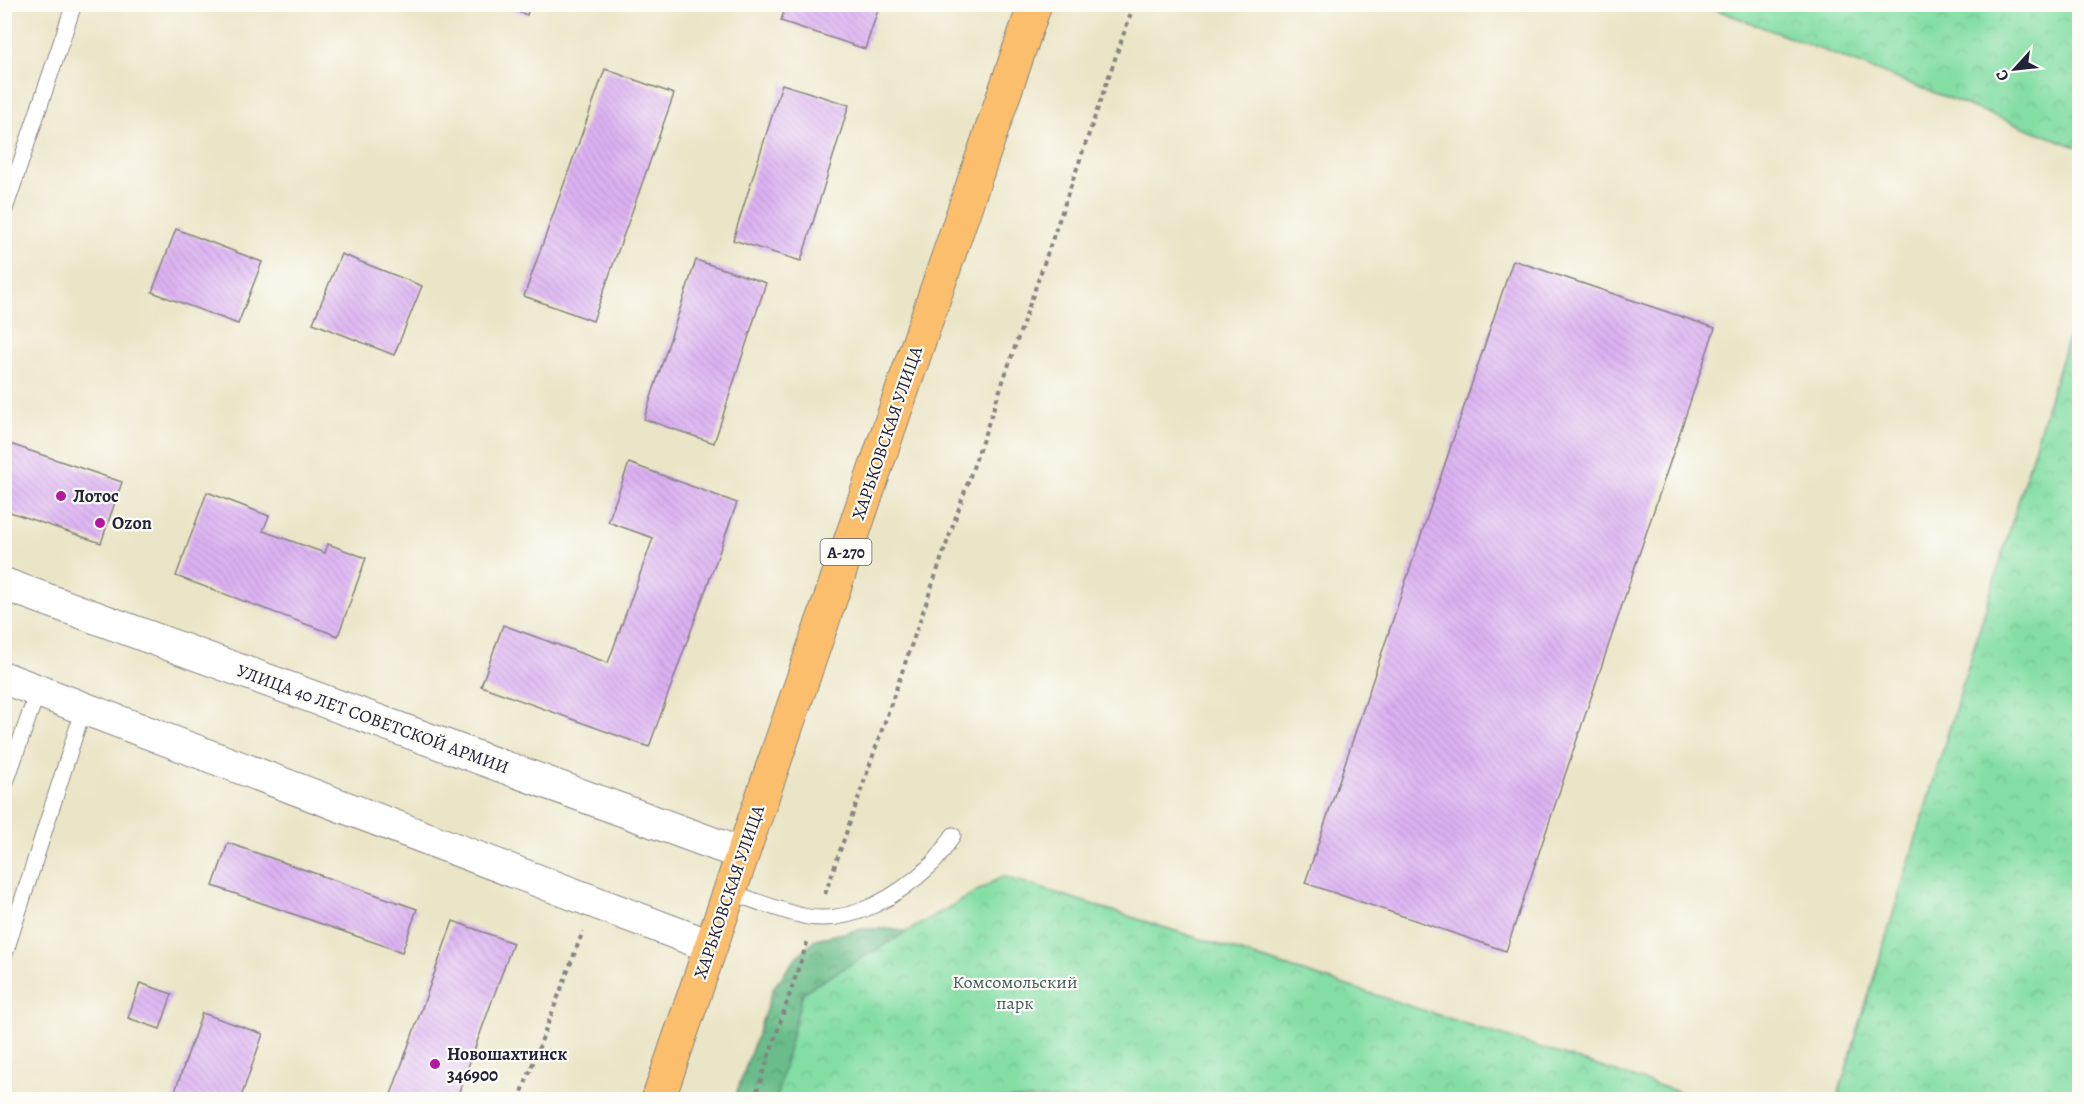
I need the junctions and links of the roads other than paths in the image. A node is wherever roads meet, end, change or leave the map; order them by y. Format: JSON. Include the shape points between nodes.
{"nodes":[{"id":1,"x":74,"y":4,"type":"edge"},
{"id":2,"x":1035,"y":4,"type":"edge"},
{"id":3,"x":4,"y":212,"type":"edge"},
{"id":4,"x":4,"y":584,"type":"edge"},
{"id":5,"x":4,"y":678,"type":"edge"},
{"id":6,"x":38,"y":690,"type":"junction"},
{"id":7,"x":84,"y":707,"type":"junction"},
{"id":8,"x":4,"y":788,"type":"edge"},
{"id":9,"x":954,"y":835,"type":"dead end"},
{"id":10,"x":742,"y":854,"type":"junction"},
{"id":11,"x":729,"y":892,"type":"junction"},
{"id":12,"x":710,"y":946,"type":"junction"},
{"id":13,"x":4,"y":957,"type":"edge"},
{"id":14,"x":658,"y":1100,"type":"edge"}],
"edges":[{"from":1,"to":3,"type":"lane"},
{"from":2,"to":10,"type":"highway","name":"ХАРЬКОВСКАЯ УЛИЦА","number":"А-270"},
{"from":4,"to":10,"type":"street","name":"УЛИЦА 40 ЛЕТ СОВЕТСКОЙ АРМИИ"},
{"from":5,"to":6,"type":"street"},
{"from":6,"to":7,"type":"street"},
{"from":6,"to":8,"type":"lane"},
{"from":7,"to":12,"type":"street"},
{"from":7,"to":13,"type":"lane"},
{"from":9,"to":11,"type":"lane","via":[[933,864],[880,902],[850,916],[807,917]]},
{"from":10,"to":11,"type":"highway","name":"ХАРЬКОВСКАЯ УЛИЦА","number":"А-270"},
{"from":11,"to":12,"type":"highway","name":"ХАРЬКОВСКАЯ УЛИЦА","number":"А-270"},
{"from":12,"to":14,"type":"highway","name":"ХАРЬКОВСКАЯ УЛИЦА","number":"А-270"}]}
